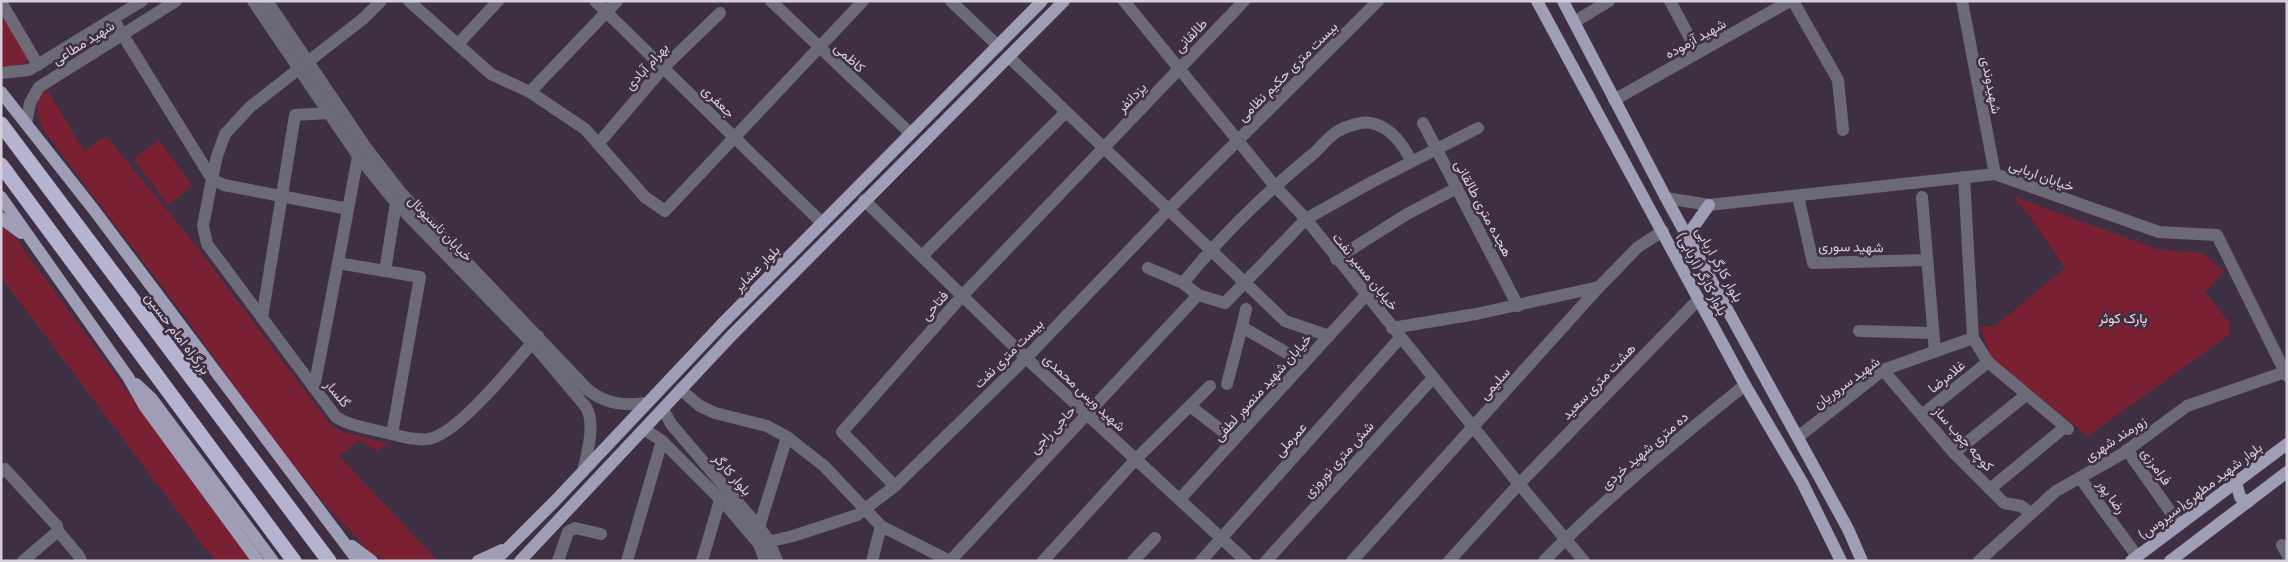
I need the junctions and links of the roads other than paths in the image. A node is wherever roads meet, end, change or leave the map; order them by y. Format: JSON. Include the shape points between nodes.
{"nodes":[{"id":1,"x":142,"y":1,"type":"edge"},
{"id":2,"x":176,"y":1,"type":"edge"},
{"id":3,"x":253,"y":1,"type":"edge"},
{"id":4,"x":267,"y":1,"type":"edge"},
{"id":5,"x":381,"y":1,"type":"edge"},
{"id":6,"x":408,"y":1,"type":"edge"},
{"id":7,"x":498,"y":1,"type":"edge"},
{"id":8,"x":595,"y":1,"type":"edge"},
{"id":9,"x":617,"y":1,"type":"edge"},
{"id":10,"x":771,"y":1,"type":"edge"},
{"id":11,"x":863,"y":1,"type":"edge"},
{"id":12,"x":951,"y":1,"type":"edge"},
{"id":13,"x":1042,"y":1,"type":"edge"},
{"id":14,"x":1064,"y":1,"type":"edge"},
{"id":15,"x":1124,"y":1,"type":"edge"},
{"id":16,"x":1244,"y":1,"type":"edge"},
{"id":17,"x":1378,"y":1,"type":"edge"},
{"id":18,"x":1537,"y":1,"type":"edge"},
{"id":19,"x":1563,"y":1,"type":"edge"},
{"id":20,"x":1610,"y":1,"type":"edge"},
{"id":21,"x":1670,"y":1,"type":"edge"},
{"id":22,"x":1792,"y":1,"type":"edge"},
{"id":23,"x":1962,"y":1,"type":"edge"},
{"id":24,"x":1,"y":2,"type":"edge"},
{"id":25,"x":607,"y":12,"type":"junction"},
{"id":26,"x":720,"y":13,"type":"dead end"},
{"id":27,"x":113,"y":19,"type":"junction"},
{"id":28,"x":1574,"y":22,"type":"junction"},
{"id":29,"x":123,"y":34,"type":"junction"},
{"id":30,"x":458,"y":44,"type":"junction"},
{"id":31,"x":998,"y":46,"type":"junction"},
{"id":32,"x":819,"y":48,"type":"junction"},
{"id":33,"x":1698,"y":53,"type":"junction"},
{"id":34,"x":1009,"y":58,"type":"junction"},
{"id":35,"x":38,"y":65,"type":"junction"},
{"id":36,"x":304,"y":65,"type":"junction"},
{"id":37,"x":663,"y":68,"type":"junction"},
{"id":38,"x":1179,"y":69,"type":"junction"},
{"id":39,"x":1,"y":73,"type":"edge"},
{"id":40,"x":1,"y":92,"type":"edge"},
{"id":41,"x":530,"y":92,"type":"junction"},
{"id":42,"x":1614,"y":100,"type":"junction"},
{"id":43,"x":1066,"y":112,"type":"junction"},
{"id":44,"x":330,"y":113,"type":"junction"},
{"id":45,"x":26,"y":123,"type":"junction"},
{"id":46,"x":1,"y":124,"type":"edge"},
{"id":47,"x":1423,"y":124,"type":"dead end"},
{"id":48,"x":1478,"y":128,"type":"dead end"},
{"id":49,"x":1843,"y":130,"type":"dead end"},
{"id":50,"x":910,"y":134,"type":"junction"},
{"id":51,"x":734,"y":138,"type":"junction"},
{"id":52,"x":1238,"y":140,"type":"junction"},
{"id":53,"x":598,"y":144,"type":"junction"},
{"id":54,"x":1104,"y":147,"type":"junction"},
{"id":55,"x":1436,"y":148,"type":"junction"},
{"id":56,"x":358,"y":156,"type":"junction"},
{"id":57,"x":1411,"y":161,"type":"junction"},
{"id":58,"x":1,"y":165,"type":"edge"},
{"id":59,"x":1995,"y":174,"type":"junction"},
{"id":60,"x":1964,"y":177,"type":"junction"},
{"id":61,"x":212,"y":179,"type":"junction"},
{"id":62,"x":1274,"y":186,"type":"junction"},
{"id":63,"x":1457,"y":188,"type":"junction"},
{"id":64,"x":282,"y":195,"type":"junction"},
{"id":65,"x":1798,"y":196,"type":"junction"},
{"id":66,"x":1,"y":197,"type":"edge"},
{"id":67,"x":1922,"y":197,"type":"dead end"},
{"id":68,"x":1666,"y":198,"type":"junction"},
{"id":69,"x":864,"y":200,"type":"junction"},
{"id":70,"x":396,"y":203,"type":"junction"},
{"id":71,"x":1709,"y":205,"type":"junction"},
{"id":72,"x":348,"y":209,"type":"junction"},
{"id":73,"x":1169,"y":209,"type":"junction"},
{"id":74,"x":1,"y":218,"type":"edge"},
{"id":75,"x":1306,"y":219,"type":"junction"},
{"id":76,"x":822,"y":223,"type":"junction"},
{"id":77,"x":1663,"y":231,"type":"junction"},
{"id":78,"x":1687,"y":236,"type":"junction"},
{"id":79,"x":38,"y":248,"type":"junction"},
{"id":80,"x":1210,"y":250,"type":"junction"},
{"id":81,"x":922,"y":256,"type":"junction"},
{"id":82,"x":1336,"y":259,"type":"junction"},
{"id":83,"x":1926,"y":260,"type":"junction"},
{"id":84,"x":338,"y":263,"type":"junction"},
{"id":85,"x":1148,"y":268,"type":"dead end"},
{"id":86,"x":385,"y":271,"type":"junction"},
{"id":87,"x":1183,"y":283,"type":"junction"},
{"id":88,"x":1244,"y":284,"type":"junction"},
{"id":89,"x":1599,"y":287,"type":"junction"},
{"id":90,"x":1366,"y":295,"type":"junction"},
{"id":91,"x":962,"y":296,"type":"junction"},
{"id":92,"x":1198,"y":296,"type":"junction"},
{"id":93,"x":1699,"y":299,"type":"junction"},
{"id":94,"x":1518,"y":306,"type":"junction"},
{"id":95,"x":1246,"y":309,"type":"dead end"},
{"id":96,"x":262,"y":318,"type":"junction"},
{"id":97,"x":1242,"y":327,"type":"junction"},
{"id":98,"x":1859,"y":331,"type":"dead end"},
{"id":99,"x":1396,"y":333,"type":"junction"},
{"id":100,"x":1933,"y":333,"type":"junction"},
{"id":101,"x":1329,"y":336,"type":"junction"},
{"id":102,"x":1973,"y":338,"type":"junction"},
{"id":103,"x":535,"y":339,"type":"junction"},
{"id":104,"x":1934,"y":352,"type":"junction"},
{"id":105,"x":1026,"y":358,"type":"junction"},
{"id":106,"x":1988,"y":362,"type":"junction"},
{"id":107,"x":1304,"y":363,"type":"junction"},
{"id":108,"x":1883,"y":370,"type":"junction"},
{"id":109,"x":2286,"y":374,"type":"edge"},
{"id":110,"x":128,"y":377,"type":"junction"},
{"id":111,"x":1433,"y":378,"type":"junction"},
{"id":112,"x":1227,"y":384,"type":"dead end"},
{"id":113,"x":1745,"y":384,"type":"junction"},
{"id":114,"x":1210,"y":386,"type":"dead end"},
{"id":115,"x":314,"y":388,"type":"junction"},
{"id":116,"x":681,"y":390,"type":"junction"},
{"id":117,"x":2026,"y":395,"type":"junction"},
{"id":118,"x":647,"y":403,"type":"junction"},
{"id":119,"x":1190,"y":406,"type":"junction"},
{"id":120,"x":663,"y":409,"type":"junction"},
{"id":121,"x":1086,"y":414,"type":"junction"},
{"id":122,"x":1923,"y":414,"type":"junction"},
{"id":123,"x":1474,"y":428,"type":"junction"},
{"id":124,"x":644,"y":429,"type":"junction"},
{"id":125,"x":392,"y":434,"type":"junction"},
{"id":126,"x":787,"y":437,"type":"junction"},
{"id":127,"x":1798,"y":437,"type":"junction"},
{"id":128,"x":1234,"y":440,"type":"junction"},
{"id":129,"x":662,"y":441,"type":"junction"},
{"id":130,"x":2287,"y":444,"type":"edge"},
{"id":131,"x":2127,"y":450,"type":"junction"},
{"id":132,"x":1954,"y":453,"type":"junction"},
{"id":133,"x":1136,"y":460,"type":"junction"},
{"id":134,"x":1,"y":472,"type":"edge"},
{"id":135,"x":583,"y":472,"type":"junction"},
{"id":136,"x":2287,"y":472,"type":"edge"},
{"id":137,"x":2080,"y":478,"type":"junction"},
{"id":138,"x":2236,"y":482,"type":"junction"},
{"id":139,"x":1519,"y":484,"type":"junction"},
{"id":140,"x":895,"y":486,"type":"junction"},
{"id":141,"x":1990,"y":489,"type":"junction"},
{"id":142,"x":1180,"y":499,"type":"junction"},
{"id":143,"x":720,"y":500,"type":"junction"},
{"id":144,"x":2248,"y":502,"type":"junction"},
{"id":145,"x":865,"y":509,"type":"junction"},
{"id":146,"x":2030,"y":513,"type":"junction"},
{"id":147,"x":2178,"y":524,"type":"junction"},
{"id":148,"x":880,"y":526,"type":"junction"},
{"id":149,"x":759,"y":527,"type":"junction"},
{"id":150,"x":332,"y":528,"type":"junction"},
{"id":151,"x":58,"y":531,"type":"junction"},
{"id":152,"x":601,"y":534,"type":"dead end"},
{"id":153,"x":1155,"y":538,"type":"dead end"},
{"id":154,"x":1222,"y":538,"type":"junction"},
{"id":155,"x":1565,"y":539,"type":"junction"},
{"id":156,"x":1854,"y":540,"type":"junction"},
{"id":157,"x":764,"y":542,"type":"junction"},
{"id":158,"x":507,"y":548,"type":"junction"},
{"id":159,"x":2134,"y":558,"type":"edge"},
{"id":160,"x":944,"y":559,"type":"edge"},
{"id":161,"x":357,"y":560,"type":"edge"},
{"id":162,"x":23,"y":561,"type":"edge"},
{"id":163,"x":80,"y":561,"type":"edge"},
{"id":164,"x":258,"y":561,"type":"edge"},
{"id":165,"x":273,"y":561,"type":"edge"},
{"id":166,"x":294,"y":561,"type":"edge"},
{"id":167,"x":329,"y":561,"type":"edge"},
{"id":168,"x":372,"y":561,"type":"edge"},
{"id":169,"x":478,"y":561,"type":"edge"},
{"id":170,"x":495,"y":561,"type":"edge"},
{"id":171,"x":520,"y":561,"type":"edge"},
{"id":172,"x":558,"y":561,"type":"edge"},
{"id":173,"x":626,"y":561,"type":"edge"},
{"id":174,"x":702,"y":561,"type":"edge"},
{"id":175,"x":765,"y":561,"type":"edge"},
{"id":176,"x":777,"y":561,"type":"edge"},
{"id":177,"x":872,"y":561,"type":"edge"},
{"id":178,"x":1043,"y":561,"type":"edge"},
{"id":179,"x":1133,"y":561,"type":"edge"},
{"id":180,"x":1201,"y":561,"type":"edge"},
{"id":181,"x":1246,"y":561,"type":"edge"},
{"id":182,"x":1266,"y":561,"type":"edge"},
{"id":183,"x":1352,"y":561,"type":"edge"},
{"id":184,"x":1449,"y":561,"type":"edge"},
{"id":185,"x":1544,"y":561,"type":"edge"},
{"id":186,"x":1584,"y":561,"type":"edge"},
{"id":187,"x":1841,"y":561,"type":"edge"},
{"id":188,"x":1862,"y":561,"type":"edge"},
{"id":189,"x":1870,"y":561,"type":"edge"},
{"id":190,"x":1979,"y":561,"type":"edge"},
{"id":191,"x":2170,"y":561,"type":"edge"}],
"edges":[{"from":1,"to":27,"type":"street","name":"شهید مطاعی"},
{"from":2,"to":29,"type":"street","name":"شهید مطاعی"},
{"from":3,"to":36,"type":"street","name":"خیابان ناسیونال"},
{"from":4,"to":36,"type":"street","name":"خیابان ناسیونال"},
{"from":5,"to":36,"type":"street","name":"گلسار"},
{"from":6,"to":30,"type":"street"},
{"from":7,"to":30,"type":"street"},
{"from":8,"to":25,"type":"street","name":"جعفری"},
{"from":9,"to":25,"type":"street"},
{"from":10,"to":32,"type":"street","name":"کاظمی"},
{"from":11,"to":32,"type":"street"},
{"from":12,"to":31,"type":"street"},
{"from":13,"to":31,"type":"main road","name":"بلوار عشایر"},
{"from":14,"to":34,"type":"main road"},
{"from":15,"to":38,"type":"street","name":"خیابان مسیر نفت"},
{"from":16,"to":38,"type":"street","name":"طالقانی"},
{"from":17,"to":52,"type":"street","name":"بیست متری حکیم نظامی"},
{"from":18,"to":77,"type":"main road","name":"بلوار کارگر (اربابی)"},
{"from":19,"to":28,"type":"main road","name":"بلوار کارگر اربابی"},
{"from":20,"to":28,"type":"street"},
{"from":21,"to":33,"type":"street"},
{"from":22,"to":33,"type":"street","name":"شهید آزموده"},
{"from":22,"to":49,"type":"street","via":[[1838,80]]},
{"from":23,"to":59,"type":"street","name":"شهیدوندی"},
{"from":24,"to":35,"type":"street"},
{"from":25,"to":37,"type":"street","name":"جعفری"},
{"from":25,"to":41,"type":"street"},
{"from":26,"to":37,"type":"street","name":"بهرام آبادی"},
{"from":27,"to":29,"type":"street"},
{"from":27,"to":35,"type":"street","name":"شهید مطاعی"},
{"from":28,"to":42,"type":"main road","name":"بلوار کارگر اربابی"},
{"from":29,"to":45,"type":"street","name":"شهید مطاعی","via":[[40,87],[30,103]]},
{"from":29,"to":61,"type":"street"},
{"from":30,"to":41,"type":"street","via":[[490,74]]},
{"from":31,"to":50,"type":"main road","name":"بلوار عشایر"},
{"from":32,"to":50,"type":"street","name":"کاظمی"},
{"from":32,"to":51,"type":"street"},
{"from":33,"to":42,"type":"street","name":"شهید آزموده"},
{"from":34,"to":43,"type":"street"},
{"from":34,"to":69,"type":"main road"},
{"from":35,"to":39,"type":"street","name":"شهید مطاعی","via":[[21,73]]},
{"from":36,"to":44,"type":"street","name":"خیابان ناسیونال"},
{"from":36,"to":61,"type":"street","name":"گلسار","via":[[250,107],[225,134],[216,156]]},
{"from":36,"to":103,"type":"street","name":"خیابان ناسیونال","via":[[402,194]]},
{"from":37,"to":51,"type":"street","name":"جعفری"},
{"from":37,"to":53,"type":"street","name":"بهرام آبادی"},
{"from":38,"to":52,"type":"street","name":"خیابان مسیر نفت"},
{"from":38,"to":54,"type":"street","name":"یزدانفر"},
{"from":40,"to":45,"type":"main road"},
{"from":41,"to":53,"type":"street","via":[[585,128]]},
{"from":42,"to":68,"type":"main road","name":"بلوار کارگر اربابی"},
{"from":43,"to":54,"type":"street"},
{"from":43,"to":81,"type":"street"},
{"from":44,"to":56,"type":"street","name":"خیابان ناسیونال"},
{"from":44,"to":64,"type":"street","via":[[295,115]]},
{"from":45,"to":150,"type":"main road"},
{"from":46,"to":167,"type":"highway","name":"بزرگراه امام حسین"},
{"from":47,"to":55,"type":"street","name":"هجده متری طالقانی"},
{"from":48,"to":55,"type":"street"},
{"from":50,"to":76,"type":"main road","name":"بلوار عشایر"},
{"from":51,"to":53,"type":"street","via":[[664,210],[645,197]]},
{"from":51,"to":76,"type":"street","name":"جعفری"},
{"from":52,"to":62,"type":"street","name":"خیابان مسیر نفت"},
{"from":52,"to":73,"type":"street","name":"بیست متری نفت"},
{"from":54,"to":73,"type":"street"},
{"from":54,"to":91,"type":"street","name":"فتاحی"},
{"from":55,"to":57,"type":"street"},
{"from":55,"to":63,"type":"street","name":"هجده متری طالقانی"},
{"from":56,"to":70,"type":"street","name":"خیابان ناسیونال"},
{"from":56,"to":72,"type":"street"},
{"from":57,"to":62,"type":"street","via":[[1404,146],[1389,131],[1371,123],[1352,125],[1337,131]]},
{"from":57,"to":75,"type":"street"},
{"from":58,"to":166,"type":"highway"},
{"from":59,"to":60,"type":"street","name":"خیابان اربابی"},
{"from":59,"to":109,"type":"street","name":"خیابان اربابی","via":[[2159,232],[2217,235]]},
{"from":60,"to":65,"type":"street","name":"خیابان اربابی"},
{"from":60,"to":102,"type":"street"},
{"from":61,"to":64,"type":"street"},
{"from":61,"to":96,"type":"street","name":"گلسار","via":[[203,235]]},
{"from":62,"to":75,"type":"street","name":"خیابان مسیر نفت"},
{"from":62,"to":80,"type":"street"},
{"from":63,"to":82,"type":"street","via":[[1407,214]]},
{"from":63,"to":94,"type":"street","name":"هجده متری طالقانی"},
{"from":64,"to":72,"type":"street"},
{"from":64,"to":96,"type":"street"},
{"from":65,"to":71,"type":"street","name":"خیابان اربابی"},
{"from":65,"to":83,"type":"street","name":"شهید سوری","via":[[1813,263]]},
{"from":66,"to":79,"type":"main road"},
{"from":67,"to":83,"type":"street"},
{"from":68,"to":71,"type":"street","name":"خیابان اربابی"},
{"from":68,"to":78,"type":"main road","name":"بلوار کارگر اربابی"},
{"from":69,"to":81,"type":"street","name":"شهید ویس محمدی"},
{"from":69,"to":116,"type":"main road"},
{"from":70,"to":86,"type":"street"},
{"from":70,"to":103,"type":"street","name":"خیابان ناسیونال"},
{"from":71,"to":78,"type":"main road"},
{"from":72,"to":84,"type":"street"},
{"from":73,"to":80,"type":"street"},
{"from":73,"to":105,"type":"street","name":"بیست متری نفت"},
{"from":74,"to":79,"type":"main road"},
{"from":75,"to":82,"type":"street","name":"خیابان مسیر نفت"},
{"from":75,"to":88,"type":"street"},
{"from":76,"to":118,"type":"main road","name":"بلوار عشایر"},
{"from":77,"to":89,"type":"street","name":"سلیمی","via":[[1638,247]]},
{"from":77,"to":93,"type":"main road","name":"بلوار کارگر (اربابی)"},
{"from":78,"to":127,"type":"main road","name":"بلوار کارگر اربابی"},
{"from":79,"to":110,"type":"main road"},
{"from":80,"to":87,"type":"street"},
{"from":80,"to":88,"type":"street"},
{"from":81,"to":91,"type":"street","name":"شهید ویس محمدی"},
{"from":82,"to":90,"type":"street","name":"خیابان مسیر نفت"},
{"from":83,"to":100,"type":"street"},
{"from":84,"to":86,"type":"street"},
{"from":84,"to":115,"type":"street"},
{"from":85,"to":87,"type":"street"},
{"from":86,"to":125,"type":"street","via":[[420,277]]},
{"from":87,"to":92,"type":"street"},
{"from":88,"to":92,"type":"street","via":[[1225,303]]},
{"from":88,"to":101,"type":"street","via":[[1285,322]]},
{"from":89,"to":94,"type":"street"},
{"from":89,"to":123,"type":"street","name":"سلیمی"},
{"from":90,"to":99,"type":"street","name":"خیابان مسیر نفت"},
{"from":90,"to":101,"type":"street","name":"خیابان شهید منصور لطفی"},
{"from":91,"to":105,"type":"street","name":"شهید ویس محمدی"},
{"from":91,"to":140,"type":"street","name":"فتاحی","via":[[842,432]]},
{"from":92,"to":121,"type":"street","name":"حاجی راجی"},
{"from":93,"to":113,"type":"main road","name":"بلوار کارگر (اربابی)"},
{"from":93,"to":139,"type":"street","name":"هشت متری سعید"},
{"from":94,"to":99,"type":"street"},
{"from":95,"to":97,"type":"street"},
{"from":96,"to":115,"type":"street","name":"گلسار"},
{"from":97,"to":107,"type":"street"},
{"from":97,"to":112,"type":"street"},
{"from":98,"to":100,"type":"street"},
{"from":99,"to":111,"type":"street","name":"خیابان مسیر نفت"},
{"from":99,"to":154,"type":"street","name":"عمرملی"},
{"from":100,"to":104,"type":"street"},
{"from":101,"to":107,"type":"street","name":"خیابان شهید منصور لطفی"},
{"from":102,"to":104,"type":"street","name":"شهید سروریان"},
{"from":102,"to":106,"type":"street"},
{"from":103,"to":118,"type":"street","name":"خیابان ناسیونال","via":[[599,398],[616,404]]},
{"from":103,"to":125,"type":"street","name":"گلسار","via":[[468,414],[448,431],[429,439]]},
{"from":103,"to":135,"type":"street","name":"خیابان ناسیونال","via":[[589,411],[590,428]]},
{"from":104,"to":108,"type":"street","name":"شهید سروریان"},
{"from":105,"to":121,"type":"street","name":"شهید ویس محمدی"},
{"from":105,"to":140,"type":"street","name":"بیست متری نفت"},
{"from":106,"to":117,"type":"street"},
{"from":106,"to":122,"type":"street","name":"غلامرضا"},
{"from":107,"to":128,"type":"street","name":"خیابان شهید منصور لطفی"},
{"from":108,"to":122,"type":"street","name":"کوچه چوب ساز"},
{"from":108,"to":127,"type":"street","name":"شهید سروریان"},
{"from":109,"to":131,"type":"street","name":"زورمند شهری","via":[[2186,406]]},
{"from":110,"to":164,"type":"main road","via":[[145,407]]},
{"from":110,"to":165,"type":"main road","via":[[152,399]]},
{"from":111,"to":123,"type":"street","name":"خیابان مسیر نفت"},
{"from":111,"to":182,"type":"street","name":"شش متری نوروزی"},
{"from":113,"to":155,"type":"street","name":"ده متری شهید خردی"},
{"from":113,"to":187,"type":"main road","name":"بلوار کارگر (اربابی)","via":[[1802,482]]},
{"from":114,"to":119,"type":"street"},
{"from":115,"to":125,"type":"street","name":"گلسار","via":[[342,421]]},
{"from":116,"to":120,"type":"main road"},
{"from":116,"to":126,"type":"street","via":[[700,406],[715,413],[767,426]]},
{"from":117,"to":132,"type":"street"},
{"from":117,"to":141,"type":"street","via":[[2067,428]]},
{"from":118,"to":135,"type":"main road","name":"بلوار عشایر"},
{"from":119,"to":128,"type":"street"},
{"from":119,"to":133,"type":"street"},
{"from":120,"to":124,"type":"main road"},
{"from":120,"to":149,"type":"street","name":"بلوار کارگر","via":[[671,424]]},
{"from":121,"to":133,"type":"street","name":"شهید ویس محمدی"},
{"from":121,"to":160,"type":"street","name":"حاجی راجی"},
{"from":122,"to":132,"type":"street","name":"کوچه چوب ساز"},
{"from":123,"to":139,"type":"street","name":"خیابان مسیر نفت"},
{"from":123,"to":183,"type":"street","name":"سلیمی"},
{"from":124,"to":129,"type":"street","name":"بلوار کارگر"},
{"from":124,"to":171,"type":"main road"},
{"from":126,"to":145,"type":"street","via":[[824,466]]},
{"from":126,"to":149,"type":"street"},
{"from":127,"to":156,"type":"main road","name":"بلوار کارگر اربابی"},
{"from":128,"to":142,"type":"street","name":"خیابان شهید منصور لطفی"},
{"from":129,"to":143,"type":"street","name":"بلوار کارگر"},
{"from":129,"to":173,"type":"street"},
{"from":130,"to":138,"type":"main road","name":"بلوار شهید مطهری(سیروس)"},
{"from":131,"to":137,"type":"street","name":"زورمند شهری"},
{"from":131,"to":147,"type":"street","name":"فرامرزی"},
{"from":132,"to":141,"type":"street","name":"کوچه چوب ساز"},
{"from":133,"to":142,"type":"street","name":"شهید ویس محمدی"},
{"from":133,"to":178,"type":"street"},
{"from":134,"to":151,"type":"street","via":[[5,469]]},
{"from":135,"to":158,"type":"main road","name":"بلوار عشایر"},
{"from":136,"to":144,"type":"main road"},
{"from":137,"to":146,"type":"street","name":"زورمند شهری","via":[[2056,491]]},
{"from":137,"to":159,"type":"street","name":"رضا پور"},
{"from":138,"to":144,"type":"main road","via":[[2240,497]]},
{"from":138,"to":147,"type":"main road","name":"بلوار شهید مطهری(سیروس)"},
{"from":139,"to":155,"type":"street","name":"خیابان مسیر نفت"},
{"from":139,"to":184,"type":"street","name":"هشت متری سعید"},
{"from":140,"to":145,"type":"street","name":"بیست متری نفت"},
{"from":141,"to":146,"type":"street","name":"کوچه چوب ساز","via":[[2004,503],[2021,506]]},
{"from":142,"to":154,"type":"street","name":"شهید ویس محمدی"},
{"from":143,"to":157,"type":"street","name":"بلوار کارگر"},
{"from":143,"to":174,"type":"street"},
{"from":144,"to":191,"type":"main road"},
{"from":145,"to":148,"type":"street"},
{"from":145,"to":157,"type":"street","name":"بیست متری نفت","via":[[857,515],[793,536]]},
{"from":146,"to":190,"type":"street","name":"زورمند شهری"},
{"from":147,"to":159,"type":"main road","name":"بلوار شهید مطهری(سیروس)"},
{"from":148,"to":160,"type":"street"},
{"from":148,"to":177,"type":"street"},
{"from":149,"to":157,"type":"street","name":"بلوار کارگر"},
{"from":150,"to":161,"type":"main road"},
{"from":150,"to":168,"type":"main road"},
{"from":151,"to":162,"type":"street"},
{"from":151,"to":163,"type":"street"},
{"from":152,"to":172,"type":"street","via":[[575,528],[568,532]]},
{"from":153,"to":179,"type":"street"},
{"from":154,"to":180,"type":"street","name":"عمرملی"},
{"from":154,"to":181,"type":"street","name":"شهید ویس محمدی"},
{"from":155,"to":185,"type":"street","name":"ده متری شهید خردی"},
{"from":155,"to":186,"type":"street","name":"خیابان مسیر نفت"},
{"from":156,"to":188,"type":"main road"},
{"from":156,"to":189,"type":"main road"},
{"from":157,"to":175,"type":"street","name":"بلوار کارگر"},
{"from":157,"to":176,"type":"street","name":"بلوار کارگر"},
{"from":158,"to":169,"type":"main road"},
{"from":158,"to":170,"type":"main road","name":"بلوار عشایر"}]}
